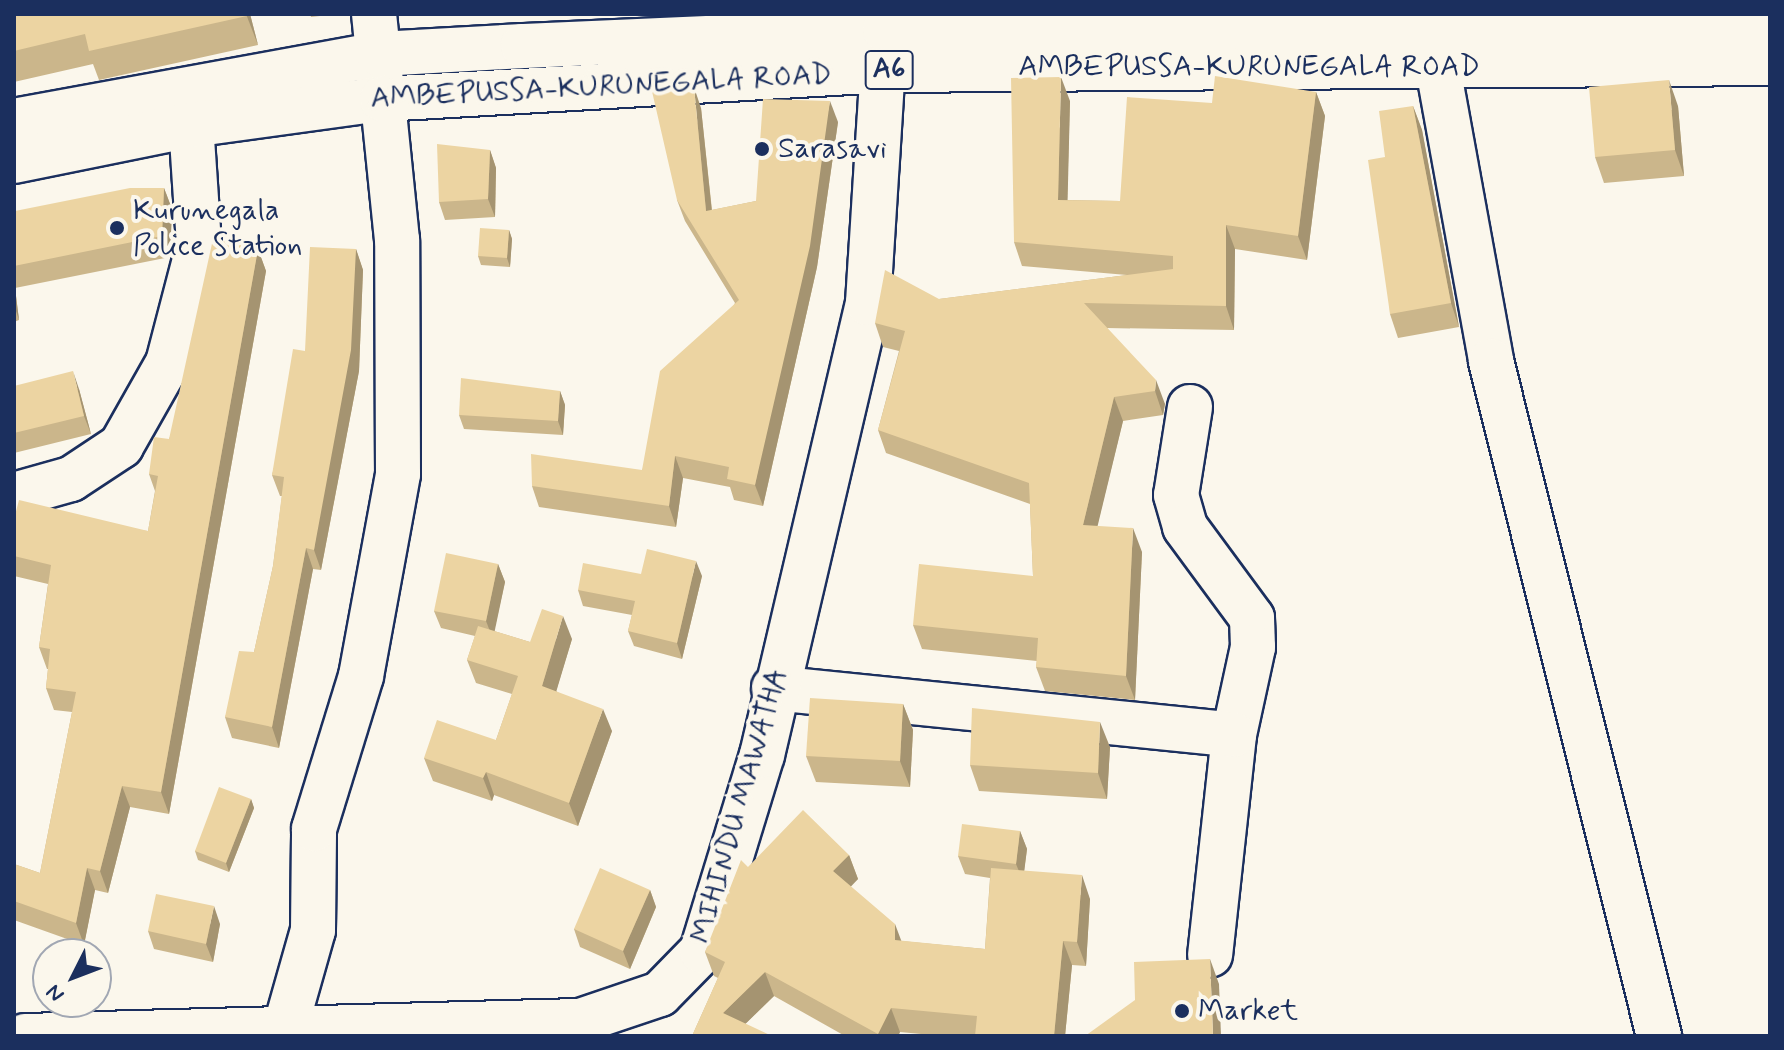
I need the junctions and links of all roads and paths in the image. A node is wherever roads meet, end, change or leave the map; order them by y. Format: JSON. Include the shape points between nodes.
{"nodes":[{"id":1,"x":1316,"y":20,"type":"edge"},
{"id":2,"x":1095,"y":21,"type":"edge"},
{"id":3,"x":1770,"y":24,"type":"edge"},
{"id":4,"x":705,"y":26,"type":"edge"},
{"id":5,"x":377,"y":34,"type":"edge"},
{"id":6,"x":885,"y":50,"type":"junction"},
{"id":7,"x":1770,"y":63,"type":"edge"},
{"id":8,"x":1438,"y":68,"type":"junction"},
{"id":9,"x":382,"y":99,"type":"junction"},
{"id":10,"x":14,"y":121,"type":"edge"},
{"id":11,"x":191,"y":125,"type":"junction"},
{"id":12,"x":14,"y":161,"type":"edge"},
{"id":13,"x":1190,"y":407,"type":"dead end"},
{"id":14,"x":14,"y":495,"type":"edge"},
{"id":15,"x":774,"y":688,"type":"junction"},
{"id":16,"x":1234,"y":735,"type":"junction"},
{"id":17,"x":1210,"y":955,"type":"dead end"},
{"id":18,"x":645,"y":1022,"type":"edge"},
{"id":19,"x":285,"y":1029,"type":"junction"},
{"id":20,"x":25,"y":1036,"type":"edge"},
{"id":21,"x":1659,"y":1036,"type":"edge"}],
"edges":[{"from":1,"to":2,"type":"main road","name":"AMBEPUSSA-KURUNEGALA ROAD","number":"A6"},
{"from":1,"to":3,"type":"main road","name":"AMBEPUSSA-KURUNEGALA ROAD","number":"A6"},
{"from":2,"to":6,"type":"main road","name":"AMBEPUSSA-KURUNEGALA ROAD","number":"A6"},
{"from":4,"to":5,"type":"main road","name":"AMBEPUSSA-KURUNEGALA ROAD","number":"A6"},
{"from":4,"to":6,"type":"main road","name":"AMBEPUSSA-KURUNEGALA ROAD","number":"A6"},
{"from":5,"to":9,"type":"main road"},
{"from":5,"to":10,"type":"main road","name":"AMBEPUSSA-KURUNEGALA ROAD","number":"A6"},
{"from":6,"to":8,"type":"main road","name":"AMBEPUSSA-KURUNEGALA ROAD","number":"A6"},
{"from":6,"to":9,"type":"main road","name":"AMBEPUSSA-KURUNEGALA ROAD","number":"A6"},
{"from":6,"to":15,"type":"main road","name":"MIHINDU MAWATHA","via":[[867,232],[868,303]]},
{"from":7,"to":8,"type":"main road","name":"AMBEPUSSA-KURUNEGALA ROAD","number":"A6"},
{"from":8,"to":21,"type":"main road","via":[[1491,361]]},
{"from":9,"to":11,"type":"main road","name":"AMBEPUSSA-KURUNEGALA ROAD","number":"A6"},
{"from":9,"to":19,"type":"main road","via":[[397,240],[398,474],[361,676],[314,829],[313,930]]},
{"from":11,"to":12,"type":"main road","name":"AMBEPUSSA-KURUNEGALA ROAD","number":"A6"},
{"from":11,"to":14,"type":"main road","via":[[199,244],[168,363],[121,446],[71,479]]},
{"from":13,"to":16,"type":"main road","via":[[1176,495],[1182,517],[1252,618],[1253,647]]},
{"from":15,"to":16,"type":"main road"},
{"from":15,"to":18,"type":"main road","name":"MIHINDU MAWATHA","via":[[762,755],[702,951]]},
{"from":16,"to":17,"type":"main road"},
{"from":18,"to":19,"type":"main road","name":"MIHINDU MAWATHA"},
{"from":19,"to":20,"type":"main road","name":"MIHINDU MAWATHA"}]}
